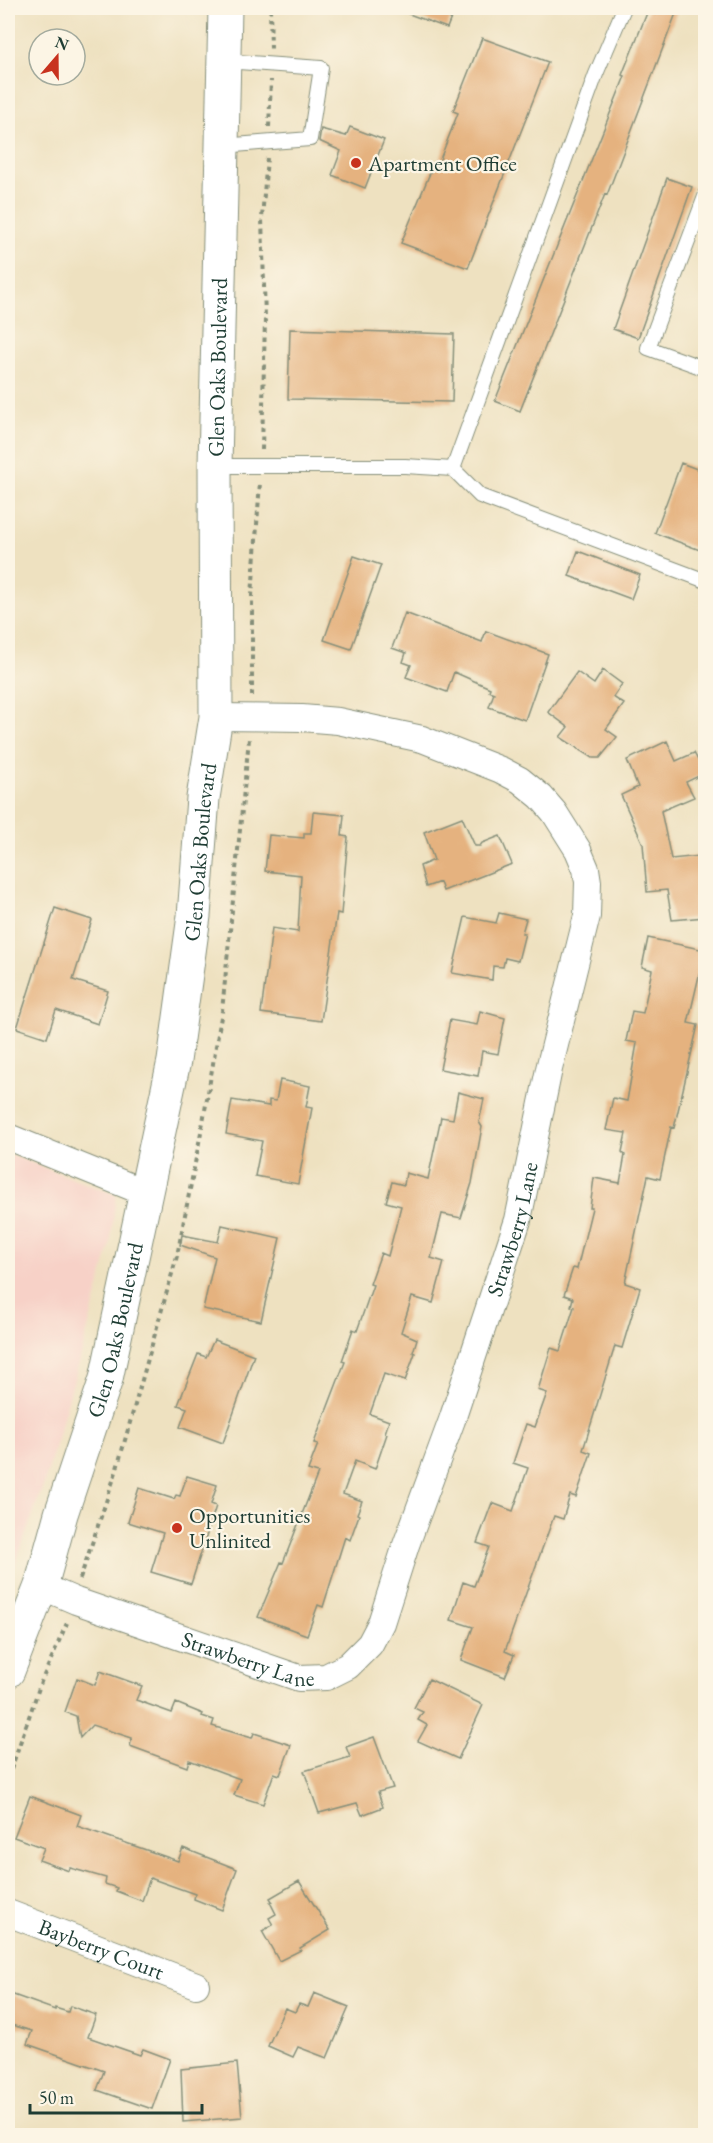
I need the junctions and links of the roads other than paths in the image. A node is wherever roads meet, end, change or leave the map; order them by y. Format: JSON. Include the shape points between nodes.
{"nodes":[{"id":1,"x":225,"y":8,"type":"edge"},
{"id":2,"x":624,"y":8,"type":"edge"},
{"id":3,"x":224,"y":61,"type":"junction"},
{"id":4,"x":222,"y":146,"type":"junction"},
{"id":5,"x":705,"y":194,"type":"edge"},
{"id":6,"x":705,"y":369,"type":"edge"},
{"id":7,"x":216,"y":466,"type":"junction"},
{"id":8,"x":453,"y":469,"type":"junction"},
{"id":9,"x":705,"y":581,"type":"edge"},
{"id":10,"x":216,"y":717,"type":"junction"},
{"id":11,"x":8,"y":1137,"type":"edge"},
{"id":12,"x":147,"y":1192,"type":"junction"},
{"id":13,"x":41,"y":1586,"type":"junction"},
{"id":14,"x":8,"y":1671,"type":"edge"},
{"id":15,"x":8,"y":1913,"type":"edge"},
{"id":16,"x":196,"y":1985,"type":"dead end"}],
"edges":[{"from":1,"to":3,"type":"main road","name":"Glen Oaks Boulevard"},
{"from":2,"to":8,"type":"lane","via":[[596,74]]},
{"from":3,"to":4,"type":"main road","name":"Glen Oaks Boulevard"},
{"from":3,"to":4,"type":"lane","via":[[321,68],[310,139]]},
{"from":4,"to":7,"type":"main road","name":"Glen Oaks Boulevard"},
{"from":5,"to":6,"type":"lane","via":[[648,348]]},
{"from":7,"to":8,"type":"lane"},
{"from":7,"to":10,"type":"main road","name":"Glen Oaks Boulevard"},
{"from":8,"to":9,"type":"lane","via":[[480,496]]},
{"from":10,"to":12,"type":"main road","name":"Glen Oaks Boulevard","via":[[203,798],[194,916],[174,1061]]},
{"from":10,"to":13,"type":"street","name":"Strawberry Lane","via":[[338,721],[422,739],[520,780],[554,812],[578,850],[588,882],[587,916],[549,1069],[518,1220],[452,1420],[381,1623],[370,1644],[348,1666],[326,1677],[299,1678]]},
{"from":11,"to":12,"type":"street"},
{"from":12,"to":13,"type":"main road","name":"Glen Oaks Boulevard","via":[[106,1379]]},
{"from":13,"to":14,"type":"main road","name":"Glen Oaks Boulevard"},
{"from":15,"to":16,"type":"street","name":"Bayberry Court"}]}
